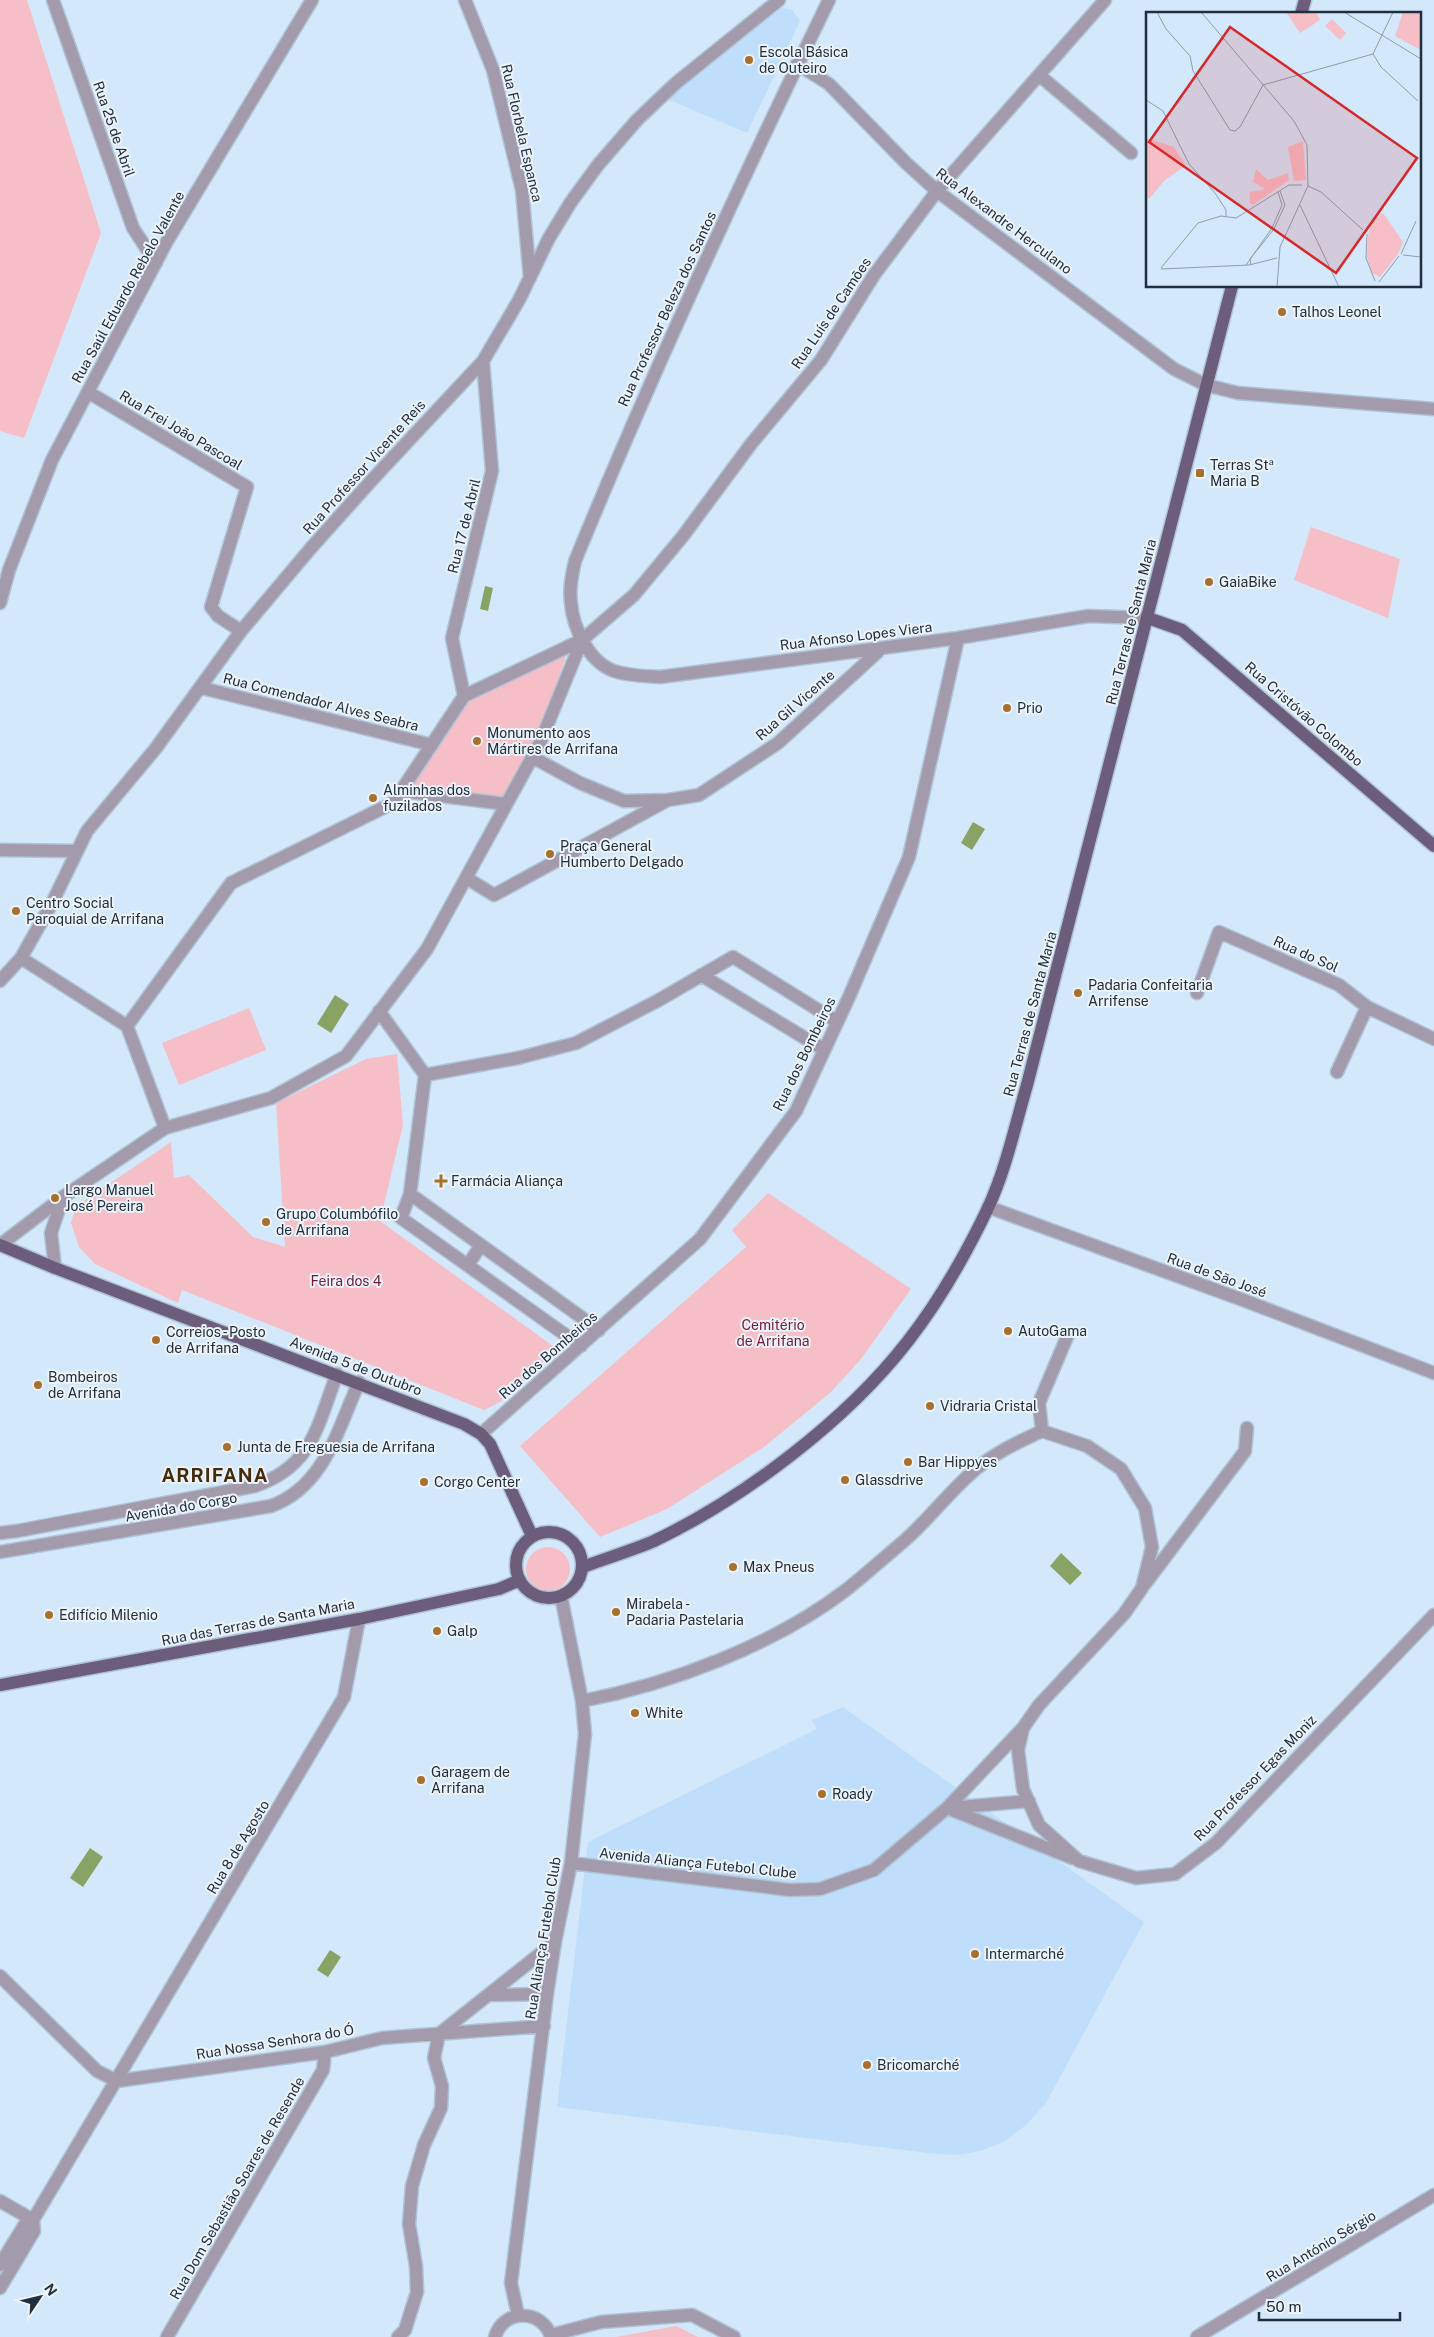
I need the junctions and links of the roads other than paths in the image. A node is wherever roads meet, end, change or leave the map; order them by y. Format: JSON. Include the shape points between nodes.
{"nodes":[{"id":1,"x":54,"y":0,"type":"edge"},
{"id":2,"x":312,"y":0,"type":"edge"},
{"id":3,"x":466,"y":0,"type":"edge"},
{"id":4,"x":779,"y":0,"type":"edge"},
{"id":5,"x":829,"y":0,"type":"edge"},
{"id":6,"x":1105,"y":0,"type":"edge"},
{"id":7,"x":797,"y":64,"type":"junction"},
{"id":8,"x":1039,"y":75,"type":"junction"},
{"id":9,"x":1131,"y":153,"type":"dead end"},
{"id":10,"x":937,"y":191,"type":"junction"},
{"id":11,"x":156,"y":263,"type":"junction"},
{"id":12,"x":530,"y":278,"type":"junction"},
{"id":13,"x":1231,"y":288,"type":"edge"},
{"id":14,"x":483,"y":361,"type":"junction"},
{"id":15,"x":1206,"y":385,"type":"junction"},
{"id":16,"x":88,"y":392,"type":"junction"},
{"id":17,"x":1434,"y":409,"type":"edge"},
{"id":18,"x":0,"y":603,"type":"edge"},
{"id":19,"x":1148,"y":618,"type":"junction"},
{"id":20,"x":241,"y":631,"type":"junction"},
{"id":21,"x":958,"y":638,"type":"junction"},
{"id":22,"x":582,"y":640,"type":"junction"},
{"id":23,"x":882,"y":648,"type":"junction"},
{"id":24,"x":202,"y":688,"type":"junction"},
{"id":25,"x":464,"y":696,"type":"junction"},
{"id":26,"x":432,"y":745,"type":"junction"},
{"id":27,"x":532,"y":757,"type":"junction"},
{"id":28,"x":401,"y":791,"type":"junction"},
{"id":29,"x":668,"y":800,"type":"junction"},
{"id":30,"x":506,"y":804,"type":"junction"},
{"id":31,"x":1434,"y":846,"type":"edge"},
{"id":32,"x":0,"y":850,"type":"edge"},
{"id":33,"x":76,"y":852,"type":"junction"},
{"id":34,"x":473,"y":882,"type":"dead end"},
{"id":35,"x":21,"y":958,"type":"junction"},
{"id":36,"x":701,"y":975,"type":"junction"},
{"id":37,"x":2,"y":979,"type":"edge"},
{"id":38,"x":1197,"y":993,"type":"dead end"},
{"id":39,"x":1367,"y":1007,"type":"junction"},
{"id":40,"x":379,"y":1011,"type":"junction"},
{"id":41,"x":836,"y":1022,"type":"junction"},
{"id":42,"x":127,"y":1026,"type":"junction"},
{"id":43,"x":1434,"y":1039,"type":"edge"},
{"id":44,"x":823,"y":1049,"type":"junction"},
{"id":45,"x":1337,"y":1072,"type":"dead end"},
{"id":46,"x":425,"y":1075,"type":"junction"},
{"id":47,"x":164,"y":1128,"type":"junction"},
{"id":48,"x":410,"y":1194,"type":"junction"},
{"id":49,"x":63,"y":1197,"type":"junction"},
{"id":50,"x":988,"y":1207,"type":"junction"},
{"id":51,"x":0,"y":1245,"type":"edge"},
{"id":52,"x":481,"y":1245,"type":"junction"},
{"id":53,"x":468,"y":1265,"type":"junction"},
{"id":54,"x":56,"y":1268,"type":"junction"},
{"id":55,"x":600,"y":1330,"type":"junction"},
{"id":56,"x":1067,"y":1338,"type":"dead end"},
{"id":57,"x":581,"y":1346,"type":"junction"},
{"id":58,"x":1434,"y":1373,"type":"edge"},
{"id":59,"x":338,"y":1374,"type":"junction"},
{"id":60,"x":359,"y":1382,"type":"junction"},
{"id":61,"x":1248,"y":1428,"type":"dead end"},
{"id":62,"x":1042,"y":1431,"type":"junction"},
{"id":63,"x":481,"y":1434,"type":"junction"},
{"id":64,"x":0,"y":1533,"type":"edge"},
{"id":65,"x":532,"y":1536,"type":"junction"},
{"id":66,"x":0,"y":1552,"type":"edge"},
{"id":67,"x":583,"y":1567,"type":"junction"},
{"id":68,"x":520,"y":1580,"type":"junction"},
{"id":69,"x":1142,"y":1588,"type":"junction"},
{"id":70,"x":562,"y":1596,"type":"junction"},
{"id":71,"x":1434,"y":1615,"type":"edge"},
{"id":72,"x":360,"y":1619,"type":"junction"},
{"id":73,"x":0,"y":1685,"type":"edge"},
{"id":74,"x":582,"y":1702,"type":"junction"},
{"id":75,"x":1023,"y":1728,"type":"junction"},
{"id":76,"x":1029,"y":1801,"type":"junction"},
{"id":77,"x":947,"y":1808,"type":"junction"},
{"id":78,"x":1079,"y":1861,"type":"junction"},
{"id":79,"x":571,"y":1863,"type":"junction"},
{"id":80,"x":555,"y":1942,"type":"junction"},
{"id":81,"x":0,"y":1976,"type":"edge"},
{"id":82,"x":489,"y":1994,"type":"junction"},
{"id":83,"x":547,"y":1994,"type":"junction"},
{"id":84,"x":544,"y":2026,"type":"junction"},
{"id":85,"x":439,"y":2034,"type":"junction"},
{"id":86,"x":324,"y":2052,"type":"junction"},
{"id":87,"x":117,"y":2081,"type":"junction"},
{"id":88,"x":1434,"y":2196,"type":"edge"},
{"id":89,"x":0,"y":2201,"type":"edge"},
{"id":90,"x":33,"y":2220,"type":"junction"},
{"id":91,"x":0,"y":2265,"type":"edge"},
{"id":92,"x":0,"y":2288,"type":"edge"},
{"id":93,"x":518,"y":2315,"type":"junction"},
{"id":94,"x":551,"y":2336,"type":"edge"},
{"id":95,"x":167,"y":2337,"type":"edge"},
{"id":96,"x":398,"y":2337,"type":"edge"},
{"id":97,"x":495,"y":2337,"type":"edge"},
{"id":98,"x":734,"y":2337,"type":"edge"},
{"id":99,"x":1197,"y":2337,"type":"edge"}],
"edges":[{"from":1,"to":11,"type":"street","name":"Rua 25 de Abril","via":[[132,228]]},
{"from":2,"to":11,"type":"street","name":"Rua Saúl Eduardo Rebelo Valente"},
{"from":3,"to":12,"type":"street","name":"Rua Florbela Espanca","via":[[493,70],[522,190]]},
{"from":4,"to":12,"type":"street","name":"Rua Professor Vicente Reis","via":[[676,83],[637,120],[571,202]]},
{"from":5,"to":7,"type":"street","name":"Rua Professor Beleza dos Santos"},
{"from":6,"to":8,"type":"street","name":"Rua Luís de Camões"},
{"from":7,"to":10,"type":"street","name":"Rua Alexandre Herculano","via":[[830,84]]},
{"from":7,"to":22,"type":"street","name":"Rua Professor Beleza dos Santos","via":[[631,424],[575,561],[571,604]]},
{"from":8,"to":9,"type":"street"},
{"from":8,"to":10,"type":"street","name":"Rua Luís de Camões"},
{"from":10,"to":15,"type":"street","name":"Rua Alexandre Herculano","via":[[1174,369]]},
{"from":10,"to":22,"type":"street","name":"Rua Luís de Camões","via":[[874,275],[821,360],[751,444],[683,536],[634,596]]},
{"from":11,"to":16,"type":"street","name":"Rua Saúl Eduardo Rebelo Valente"},
{"from":12,"to":14,"type":"street","name":"Rua Professor Vicente Reis"},
{"from":13,"to":15,"type":"main road","name":"Rua Terras de Santa Maria"},
{"from":14,"to":20,"type":"street","name":"Rua Professor Vicente Reis","via":[[371,481]]},
{"from":14,"to":25,"type":"street","name":"Rua 17 de Abril","via":[[492,472],[452,638]]},
{"from":15,"to":17,"type":"street","name":"Rua Alexandre Herculano","via":[[1238,393]]},
{"from":15,"to":19,"type":"main road","name":"Rua Terras de Santa Maria"},
{"from":16,"to":18,"type":"street","name":"Rua Saúl Eduardo Rebelo Valente","via":[[52,460],[9,570]]},
{"from":16,"to":20,"type":"street","name":"Rua Frei João Pascoal","via":[[247,487],[211,607],[218,616]]},
{"from":19,"to":21,"type":"street","name":"Rua Afonso Lopes Viera","via":[[1088,616]]},
{"from":19,"to":31,"type":"main road","name":"Rua Cristóvão Colombo","via":[[1182,630]]},
{"from":19,"to":50,"type":"main road","name":"Rua Terras de Santa Maria","via":[[1027,1085]]},
{"from":20,"to":24,"type":"street","name":"Rua Professor Vicente Reis"},
{"from":21,"to":23,"type":"street","name":"Rua Afonso Lopes Viera"},
{"from":21,"to":41,"type":"street","name":"Rua dos Bombeiros","via":[[909,857]]},
{"from":22,"to":23,"type":"street","name":"Rua Afonso Lopes Viera","via":[[593,658],[612,671],[660,677]]},
{"from":22,"to":25,"type":"street"},
{"from":22,"to":27,"type":"street"},
{"from":23,"to":29,"type":"street","name":"Rua Gil Vicente","via":[[778,743],[700,795]]},
{"from":24,"to":26,"type":"street","name":"Rua Comendador Alves Seabra"},
{"from":24,"to":33,"type":"street","name":"Rua Professor Vicente Reis","via":[[87,830]]},
{"from":25,"to":26,"type":"street"},
{"from":26,"to":28,"type":"street"},
{"from":27,"to":29,"type":"street","via":[[580,783],[624,800]]},
{"from":27,"to":30,"type":"street"},
{"from":28,"to":30,"type":"street"},
{"from":28,"to":42,"type":"street","via":[[393,803],[231,883]]},
{"from":29,"to":34,"type":"street","via":[[494,895]]},
{"from":30,"to":40,"type":"street","via":[[427,949]]},
{"from":32,"to":33,"type":"street"},
{"from":33,"to":35,"type":"street","name":"Rua Professor Vicente Reis"},
{"from":35,"to":37,"type":"street","name":"Rua Professor Vicente Reis"},
{"from":35,"to":42,"type":"street"},
{"from":36,"to":41,"type":"street","via":[[732,957]]},
{"from":36,"to":44,"type":"street"},
{"from":36,"to":46,"type":"street","via":[[576,1043],[518,1058]]},
{"from":38,"to":39,"type":"street","name":"Rua do Sol","via":[[1219,932],[1339,985]]},
{"from":39,"to":43,"type":"street","name":"Rua do Sol"},
{"from":39,"to":45,"type":"street"},
{"from":40,"to":46,"type":"street"},
{"from":40,"to":47,"type":"street","via":[[346,1056],[271,1098]]},
{"from":41,"to":44,"type":"street","name":"Rua dos Bombeiros"},
{"from":42,"to":47,"type":"street"},
{"from":44,"to":55,"type":"street","name":"Rua dos Bombeiros","via":[[796,1110],[700,1240]]},
{"from":46,"to":48,"type":"street"},
{"from":47,"to":49,"type":"street"},
{"from":48,"to":52,"type":"street"},
{"from":48,"to":53,"type":"street","via":[[401,1218]]},
{"from":49,"to":51,"type":"street"},
{"from":49,"to":54,"type":"street","via":[[51,1233]]},
{"from":50,"to":58,"type":"street","name":"Rua de São José"},
{"from":50,"to":67,"type":"main road","name":"Rua Terras de Santa Maria","via":[[948,1285],[908,1342],[826,1425],[743,1490],[694,1520],[653,1541]]},
{"from":51,"to":54,"type":"main road","name":"Avenida 5 de Outubro"},
{"from":52,"to":53,"type":"street"},
{"from":52,"to":55,"type":"street"},
{"from":53,"to":57,"type":"street"},
{"from":54,"to":59,"type":"main road","name":"Avenida 5 de Outubro"},
{"from":55,"to":57,"type":"street","name":"Rua dos Bombeiros"},
{"from":56,"to":62,"type":"street","via":[[1040,1403]]},
{"from":57,"to":63,"type":"street","name":"Rua dos Bombeiros"},
{"from":59,"to":60,"type":"main road","name":"Avenida 5 de Outubro"},
{"from":59,"to":64,"type":"street","name":"Avenida do Corgo","via":[[305,1452],[285,1472],[271,1480],[236,1490]]},
{"from":60,"to":63,"type":"main road","name":"Avenida 5 de Outubro","via":[[464,1424]]},
{"from":60,"to":66,"type":"street","name":"Avenida do Corgo","via":[[322,1464],[313,1478],[285,1501]]},
{"from":61,"to":69,"type":"street","via":[[1245,1451]]},
{"from":62,"to":69,"type":"street","name":"Rua Professor Egas Moniz","via":[[1088,1446],[1121,1470],[1145,1508],[1152,1547]]},
{"from":62,"to":74,"type":"street","via":[[1001,1450],[969,1475],[908,1538],[845,1590],[794,1624],[730,1656],[620,1694]]},
{"from":63,"to":65,"type":"main road","name":"Avenida 5 de Outubro","via":[[490,1444]]},
{"from":65,"to":67,"type":"main road","via":[[542,1532],[562,1534],[578,1547]]},
{"from":65,"to":68,"type":"main road","via":[[516,1560]]},
{"from":67,"to":70,"type":"main road","via":[[576,1584]]},
{"from":68,"to":70,"type":"main road","via":[[533,1594],[552,1598]]},
{"from":68,"to":72,"type":"main road","name":"Rua das Terras de Santa Maria","via":[[499,1589]]},
{"from":69,"to":75,"type":"street","name":"Rua Professor Egas Moniz","via":[[1124,1614],[1039,1705]]},
{"from":70,"to":74,"type":"street","name":"Rua Aliança Futebol Club"},
{"from":71,"to":78,"type":"street","name":"Rua Professor Egas Moniz","via":[[1216,1843],[1175,1874],[1136,1878]]},
{"from":72,"to":73,"type":"main road","name":"Rua das Terras de Santa Maria"},
{"from":72,"to":87,"type":"street","name":"Rua 8 de Agosto","via":[[344,1697]]},
{"from":74,"to":79,"type":"street","name":"Rua Aliança Futebol Club","via":[[585,1734]]},
{"from":75,"to":76,"type":"street","name":"Rua Professor Egas Moniz","via":[[1018,1750],[1023,1789]]},
{"from":75,"to":77,"type":"street","name":"Avenida Aliança Futebol Clube"},
{"from":76,"to":77,"type":"street"},
{"from":76,"to":78,"type":"street","name":"Rua Professor Egas Moniz","via":[[1040,1825]]},
{"from":77,"to":78,"type":"street"},
{"from":77,"to":79,"type":"street","name":"Avenida Aliança Futebol Clube","via":[[874,1870],[820,1889],[790,1890]]},
{"from":79,"to":80,"type":"street","name":"Rua Aliança Futebol Club"},
{"from":80,"to":82,"type":"street"},
{"from":80,"to":83,"type":"street","name":"Rua Aliança Futebol Club"},
{"from":81,"to":87,"type":"street","via":[[97,2071]]},
{"from":82,"to":83,"type":"street"},
{"from":82,"to":85,"type":"street"},
{"from":83,"to":84,"type":"street","name":"Rua Aliança Futebol Club"},
{"from":84,"to":85,"type":"street","name":"Rua Nossa Senhora do Ó"},
{"from":84,"to":93,"type":"street","name":"Rua Aliança Futebol Club","via":[[510,2283]]},
{"from":85,"to":86,"type":"street","name":"Rua Nossa Senhora do Ó","via":[[382,2038]]},
{"from":85,"to":96,"type":"street","via":[[434,2058],[442,2086],[442,2108],[424,2145],[412,2186],[408,2224],[417,2292],[405,2330]]},
{"from":86,"to":87,"type":"street","name":"Rua Nossa Senhora do Ó"},
{"from":86,"to":95,"type":"street","name":"Rua Dom Sebastião Soares de Resende","via":[[323,2070]]},
{"from":87,"to":90,"type":"street","name":"Rua 8 de Agosto"},
{"from":88,"to":99,"type":"street","name":"Rua António Sérgio"},
{"from":89,"to":90,"type":"street"},
{"from":90,"to":91,"type":"street","via":[[25,2224]]},
{"from":90,"to":92,"type":"street","via":[[34,2231]]},
{"from":93,"to":94,"type":"street","via":[[535,2317]]},
{"from":93,"to":97,"type":"street","via":[[501,2324]]},
{"from":94,"to":98,"type":"street","via":[[602,2322],[692,2315]]}]}
